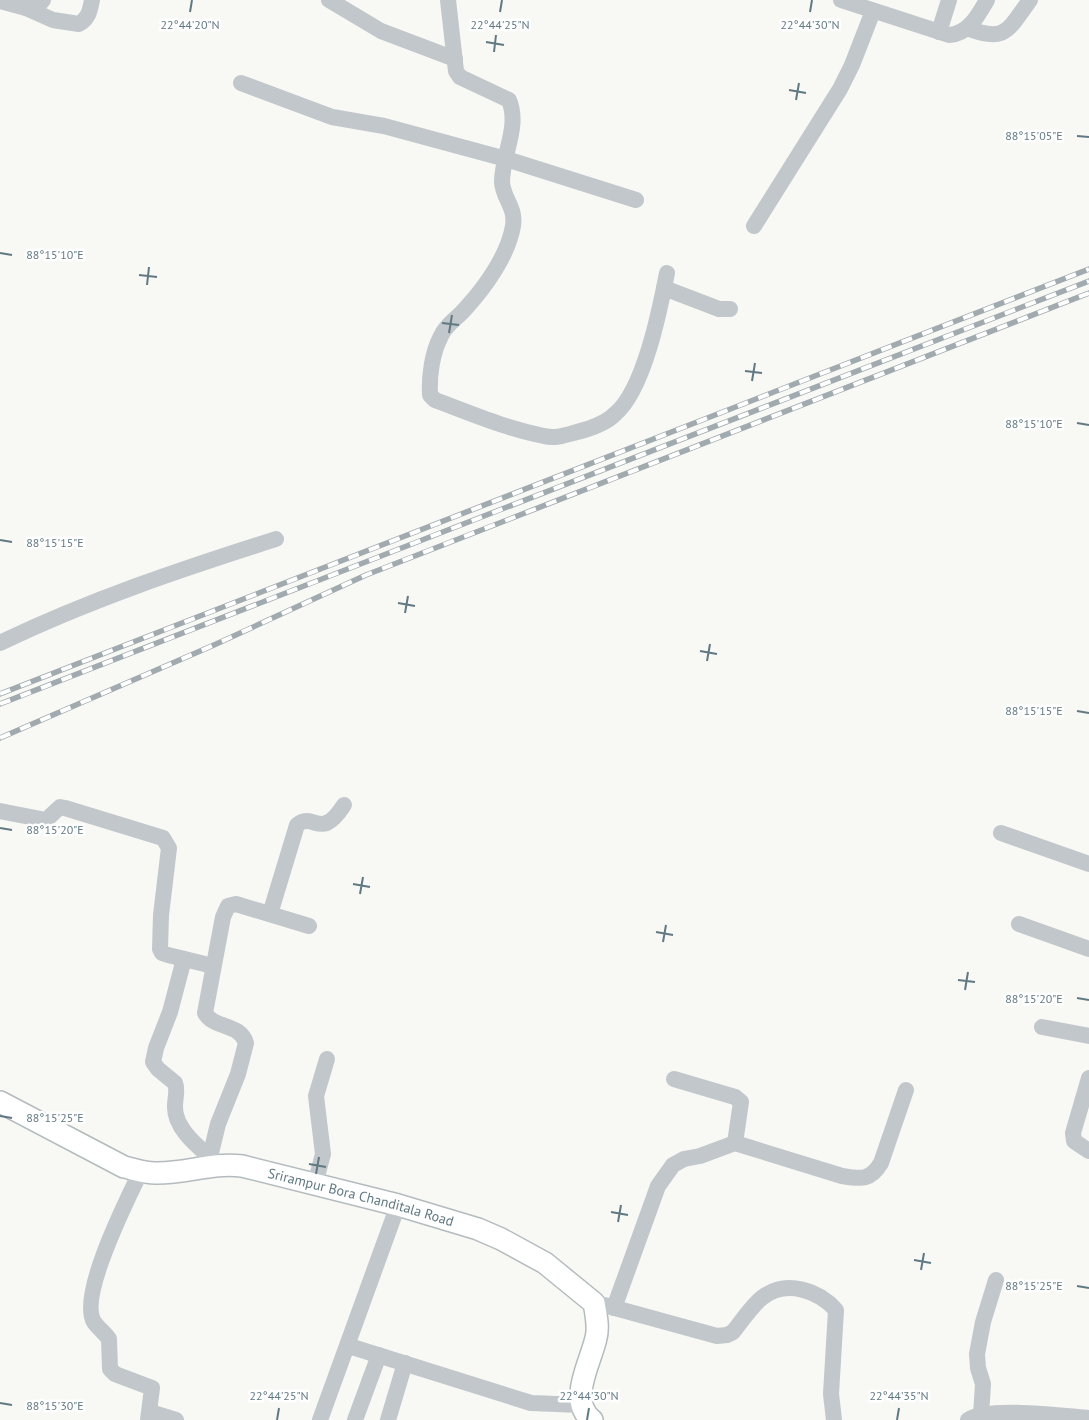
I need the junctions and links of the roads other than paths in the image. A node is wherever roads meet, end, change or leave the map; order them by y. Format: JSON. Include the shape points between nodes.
{"nodes":[{"id":1,"x":43,"y":0,"type":"edge"},
{"id":2,"x":92,"y":0,"type":"edge"},
{"id":3,"x":329,"y":0,"type":"edge"},
{"id":4,"x":448,"y":0,"type":"edge"},
{"id":5,"x":841,"y":0,"type":"edge"},
{"id":6,"x":949,"y":0,"type":"edge"},
{"id":7,"x":987,"y":0,"type":"edge"},
{"id":8,"x":1030,"y":0,"type":"edge"},
{"id":9,"x":0,"y":1,"type":"edge"},
{"id":10,"x":26,"y":8,"type":"junction"},
{"id":11,"x":873,"y":11,"type":"junction"},
{"id":12,"x":967,"y":28,"type":"junction"},
{"id":13,"x":939,"y":32,"type":"junction"},
{"id":14,"x":455,"y":59,"type":"junction"},
{"id":15,"x":241,"y":83,"type":"dead end"},
{"id":16,"x":506,"y":159,"type":"junction"},
{"id":17,"x":636,"y":200,"type":"dead end"},
{"id":18,"x":754,"y":226,"type":"dead end"},
{"id":19,"x":730,"y":309,"type":"dead end"},
{"id":20,"x":276,"y":539,"type":"dead end"},
{"id":21,"x":0,"y":643,"type":"edge"},
{"id":22,"x":344,"y":806,"type":"dead end"},
{"id":23,"x":0,"y":811,"type":"edge"},
{"id":24,"x":1002,"y":833,"type":"dead end"},
{"id":25,"x":1089,"y":864,"type":"edge"},
{"id":26,"x":270,"y":914,"type":"junction"},
{"id":27,"x":1019,"y":924,"type":"dead end"},
{"id":28,"x":309,"y":926,"type":"dead end"},
{"id":29,"x":1089,"y":949,"type":"edge"},
{"id":30,"x":184,"y":959,"type":"junction"},
{"id":31,"x":213,"y":966,"type":"junction"},
{"id":32,"x":1042,"y":1027,"type":"dead end"},
{"id":33,"x":1089,"y":1036,"type":"edge"},
{"id":34,"x":328,"y":1060,"type":"dead end"},
{"id":35,"x":1089,"y":1078,"type":"edge"},
{"id":36,"x":674,"y":1079,"type":"dead end"},
{"id":37,"x":906,"y":1090,"type":"dead end"},
{"id":38,"x":0,"y":1102,"type":"edge"},
{"id":39,"x":735,"y":1144,"type":"junction"},
{"id":40,"x":1089,"y":1151,"type":"edge"},
{"id":41,"x":209,"y":1161,"type":"junction"},
{"id":42,"x":141,"y":1171,"type":"junction"},
{"id":43,"x":315,"y":1184,"type":"junction"},
{"id":44,"x":398,"y":1205,"type":"junction"},
{"id":45,"x":996,"y":1280,"type":"dead end"},
{"id":46,"x":604,"y":1305,"type":"junction"},
{"id":47,"x":349,"y":1346,"type":"junction"},
{"id":48,"x":379,"y":1355,"type":"junction"},
{"id":49,"x":405,"y":1362,"type":"junction"},
{"id":50,"x":586,"y":1412,"type":"edge"},
{"id":51,"x":149,"y":1416,"type":"edge"},
{"id":52,"x":975,"y":1417,"type":"edge"},
{"id":53,"x":1056,"y":1418,"type":"edge"},
{"id":54,"x":1089,"y":1418,"type":"edge"},
{"id":55,"x":176,"y":1420,"type":"edge"},
{"id":56,"x":320,"y":1420,"type":"edge"},
{"id":57,"x":354,"y":1420,"type":"edge"},
{"id":58,"x":388,"y":1420,"type":"edge"},
{"id":59,"x":834,"y":1420,"type":"edge"}],
"edges":[{"from":1,"to":10,"type":"street","via":[[36,8]]},
{"from":2,"to":10,"type":"street","via":[[85,20],[79,24],[53,20]]},
{"from":3,"to":14,"type":"street","via":[[382,31]]},
{"from":4,"to":14,"type":"street"},
{"from":5,"to":11,"type":"street"},
{"from":6,"to":13,"type":"street"},
{"from":7,"to":12,"type":"street"},
{"from":8,"to":12,"type":"street","via":[[1001,34],[984,35]]},
{"from":9,"to":10,"type":"street"},
{"from":11,"to":13,"type":"street"},
{"from":11,"to":18,"type":"street","via":[[840,88]]},
{"from":12,"to":13,"type":"street","via":[[957,34]]},
{"from":14,"to":16,"type":"street","via":[[460,77],[509,100],[513,121]]},
{"from":15,"to":16,"type":"street","via":[[332,117],[384,126]]},
{"from":16,"to":17,"type":"street"},
{"from":16,"to":19,"type":"street","via":[[502,182],[514,214],[512,227],[504,252],[491,274],[440,336],[429,384],[430,395],[435,400],[544,437],[558,437],[586,429],[625,405],[636,384],[659,315],[665,280],[719,308]]},
{"from":20,"to":21,"type":"street","via":[[99,599]]},
{"from":22,"to":26,"type":"street","via":[[329,824],[306,821],[297,825]]},
{"from":23,"to":30,"type":"street","via":[[46,820],[60,808],[65,808],[163,838],[169,848],[160,949],[162,953]]},
{"from":24,"to":25,"type":"street"},
{"from":26,"to":28,"type":"street"},
{"from":26,"to":31,"type":"street","via":[[236,904],[228,906]]},
{"from":27,"to":29,"type":"street"},
{"from":30,"to":31,"type":"street"},
{"from":30,"to":41,"type":"street","via":[[153,1062],[175,1082],[174,1108],[180,1124]]},
{"from":31,"to":41,"type":"street","via":[[205,1013],[208,1019],[239,1031],[246,1043]]},
{"from":32,"to":33,"type":"street"},
{"from":34,"to":43,"type":"street","via":[[316,1096],[323,1154]]},
{"from":35,"to":40,"type":"street","via":[[1073,1133],[1074,1141]]},
{"from":36,"to":39,"type":"street","via":[[735,1097],[741,1102]]},
{"from":37,"to":39,"type":"street","via":[[881,1163],[868,1177],[842,1176]]},
{"from":38,"to":42,"type":"main road","name":"Srirampur Bora Chanditala Road","via":[[124,1167]]},
{"from":39,"to":46,"type":"street","via":[[684,1159],[667,1172]]},
{"from":41,"to":42,"type":"main road","name":"Srirampur Bora Chanditala Road","via":[[179,1171]]},
{"from":41,"to":43,"type":"main road","name":"Srirampur Bora Chanditala Road"},
{"from":42,"to":51,"type":"street","via":[[107,1243],[91,1312],[94,1322],[109,1339],[110,1368],[116,1374],[152,1388]]},
{"from":43,"to":44,"type":"main road","name":"Srirampur Bora Chanditala Road"},
{"from":44,"to":46,"type":"main road","name":"Srirampur Bora Chanditala Road","via":[[456,1220],[501,1239],[545,1264]]},
{"from":44,"to":47,"type":"street"},
{"from":45,"to":52,"type":"street","via":[[982,1322],[977,1354],[983,1384]]},
{"from":46,"to":50,"type":"main road","via":[[582,1382]]},
{"from":46,"to":59,"type":"street","via":[[717,1336],[733,1332],[763,1297],[776,1290],[794,1288],[814,1292],[836,1310],[831,1394]]},
{"from":47,"to":48,"type":"street"},
{"from":47,"to":56,"type":"street"},
{"from":48,"to":49,"type":"street"},
{"from":48,"to":57,"type":"street"},
{"from":49,"to":50,"type":"street","via":[[531,1403]]},
{"from":49,"to":58,"type":"street"},
{"from":51,"to":55,"type":"street"},
{"from":52,"to":53,"type":"street","via":[[1002,1413]]},
{"from":53,"to":54,"type":"street"}]}
